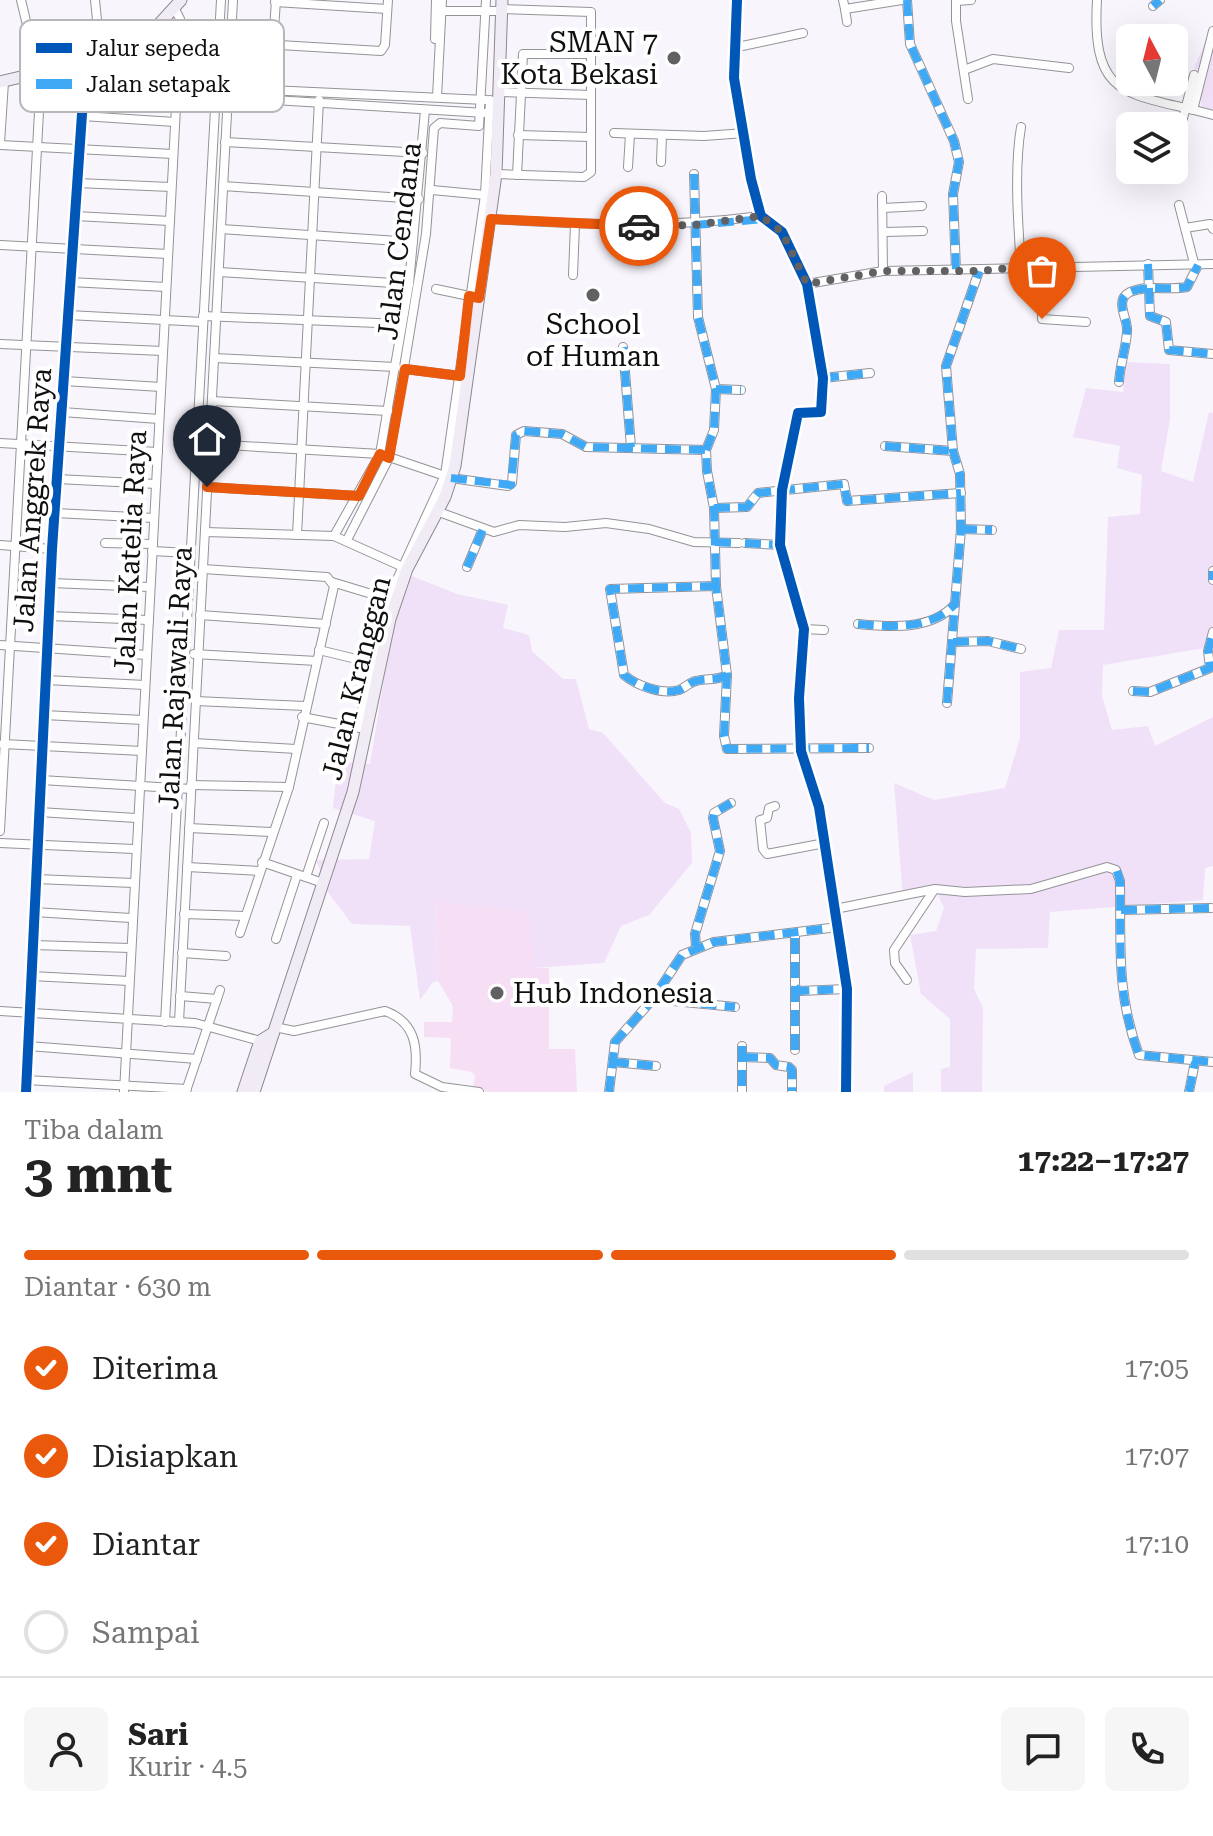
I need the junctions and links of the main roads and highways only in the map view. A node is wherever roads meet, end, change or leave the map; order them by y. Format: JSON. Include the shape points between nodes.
{"nodes":[{"id":1,"x":178,"y":4,"type":"edge"},
{"id":2,"x":502,"y":7,"type":"edge"},
{"id":3,"x":163,"y":20,"type":"edge"},
{"id":4,"x":269,"y":1036,"type":"junction"},
{"id":5,"x":243,"y":1092,"type":"edge"},
{"id":6,"x":254,"y":1092,"type":"edge"}],
"edges":[{"from":1,"to":3,"type":"main road"},
{"from":2,"to":4,"type":"main road","name":"Jalan Kranggan","via":[[491,105],[496,174],[491,219],[448,477],[439,512],[404,568],[376,663],[353,792]]},
{"from":4,"to":5,"type":"main road","name":"Jalan Kranggan"},
{"from":4,"to":6,"type":"main road","name":"Jalan Kranggan"}]}
